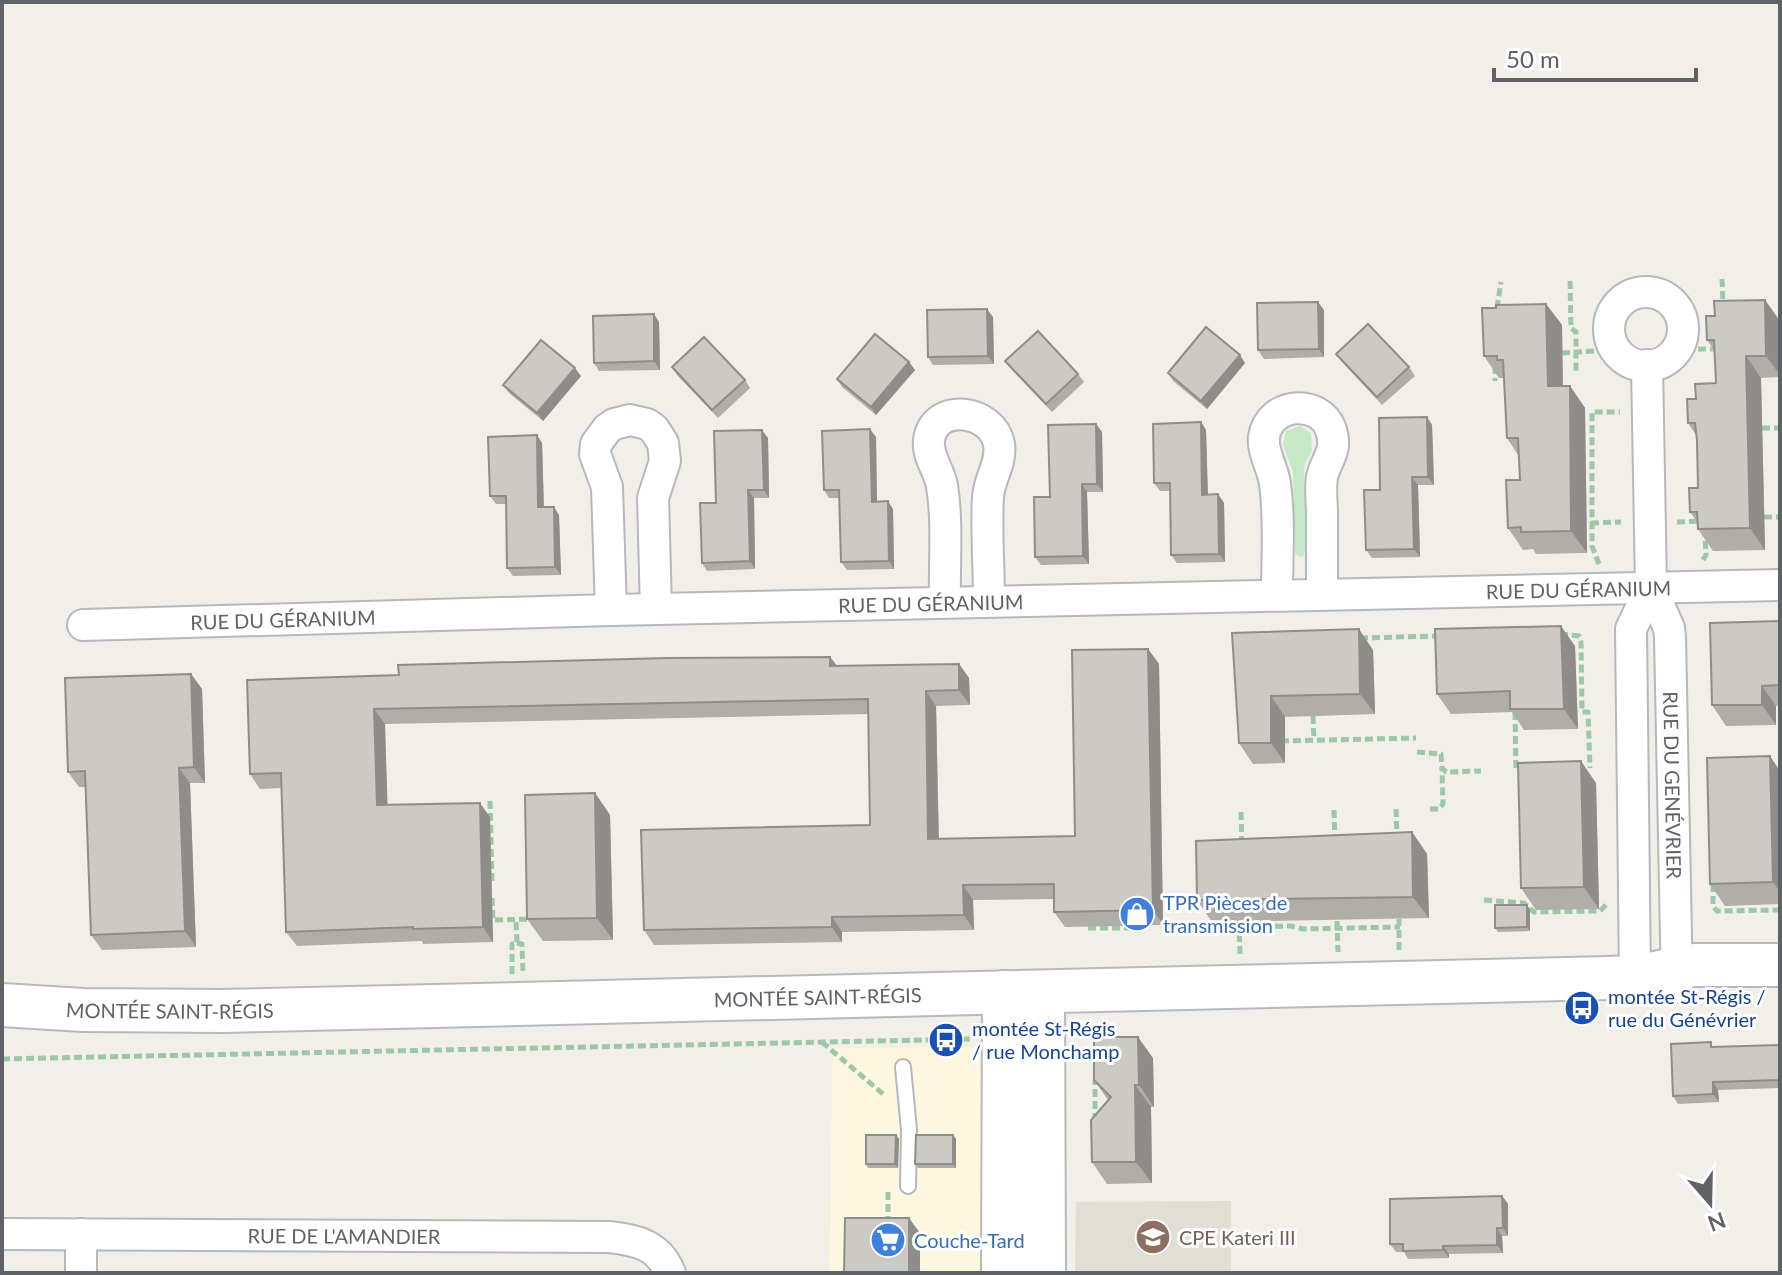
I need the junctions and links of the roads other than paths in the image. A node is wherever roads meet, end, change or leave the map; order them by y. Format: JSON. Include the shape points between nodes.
{"nodes":[{"id":1,"x":1647,"y":365,"type":"dead end"},
{"id":2,"x":1780,"y":585,"type":"edge"},
{"id":3,"x":1651,"y":587,"type":"junction"},
{"id":4,"x":1322,"y":593,"type":"junction"},
{"id":5,"x":1277,"y":594,"type":"junction"},
{"id":6,"x":989,"y":601,"type":"junction"},
{"id":7,"x":945,"y":602,"type":"junction"},
{"id":8,"x":656,"y":609,"type":"junction"},
{"id":9,"x":611,"y":610,"type":"junction"},
{"id":10,"x":83,"y":625,"type":"dead end"},
{"id":11,"x":1780,"y":965,"type":"edge"},
{"id":12,"x":1635,"y":977,"type":"junction"},
{"id":13,"x":1677,"y":978,"type":"junction"},
{"id":14,"x":1780,"y":988,"type":"edge"},
{"id":15,"x":1023,"y":992,"type":"junction"},
{"id":16,"x":2,"y":1005,"type":"edge"},
{"id":17,"x":903,"y":1067,"type":"dead end"},
{"id":18,"x":908,"y":1186,"type":"dead end"},
{"id":19,"x":2,"y":1234,"type":"edge"},
{"id":20,"x":81,"y":1234,"type":"junction"},
{"id":21,"x":81,"y":1273,"type":"edge"},
{"id":22,"x":670,"y":1273,"type":"edge"},
{"id":23,"x":1003,"y":1273,"type":"edge"},
{"id":24,"x":1044,"y":1273,"type":"edge"}],
"edges":[{"from":1,"to":3,"type":"street","name":"RUE DU GENÉVRIER"},
{"from":2,"to":3,"type":"street","name":"RUE DU GÉRANIUM"},
{"from":3,"to":4,"type":"street","name":"RUE DU GÉRANIUM"},
{"from":3,"to":12,"type":"street","name":"RUE DU GENÉVRIER","via":[[1631,629]]},
{"from":3,"to":13,"type":"street","name":"RUE DU GENÉVRIER","via":[[1670,637]]},
{"from":4,"to":5,"type":"street","name":"RUE DU GÉRANIUM"},
{"from":4,"to":5,"type":"street","via":[[1321,479],[1333,441],[1325,420],[1301,407],[1273,417],[1264,435],[1277,495]]},
{"from":5,"to":6,"type":"street","name":"RUE DU GÉRANIUM"},
{"from":6,"to":7,"type":"street","name":"RUE DU GÉRANIUM"},
{"from":6,"to":7,"type":"street","via":[[988,495],[999,448],[986,422],[960,413],[935,426],[929,443],[942,484]]},
{"from":7,"to":8,"type":"street","name":"RUE DU GÉRANIUM"},
{"from":8,"to":9,"type":"street","name":"RUE DU GÉRANIUM"},
{"from":8,"to":9,"type":"street","via":[[653,498],[665,461],[663,443],[647,424],[630,420],[614,424],[596,444],[607,487]]},
{"from":9,"to":10,"type":"street","name":"RUE DU GÉRANIUM"},
{"from":11,"to":13,"type":"street","name":"MONTÉE SAINT-RÉGIS","via":[[1711,964]]},
{"from":12,"to":13,"type":"street","name":"MONTÉE SAINT-RÉGIS"},
{"from":12,"to":15,"type":"street","name":"MONTÉE SAINT-RÉGIS"},
{"from":13,"to":14,"type":"street","name":"MONTÉE SAINT-RÉGIS","via":[[1694,991]]},
{"from":15,"to":16,"type":"street","name":"MONTÉE SAINT-RÉGIS","via":[[211,1012]]},
{"from":15,"to":23,"type":"street"},
{"from":15,"to":24,"type":"street"},
{"from":17,"to":18,"type":"lane"},
{"from":19,"to":20,"type":"street","name":"RUE DE L'AMANDIER"},
{"from":20,"to":21,"type":"street"},
{"from":20,"to":22,"type":"street","name":"RUE DE L'AMANDIER","via":[[609,1237],[658,1251]]}]}
